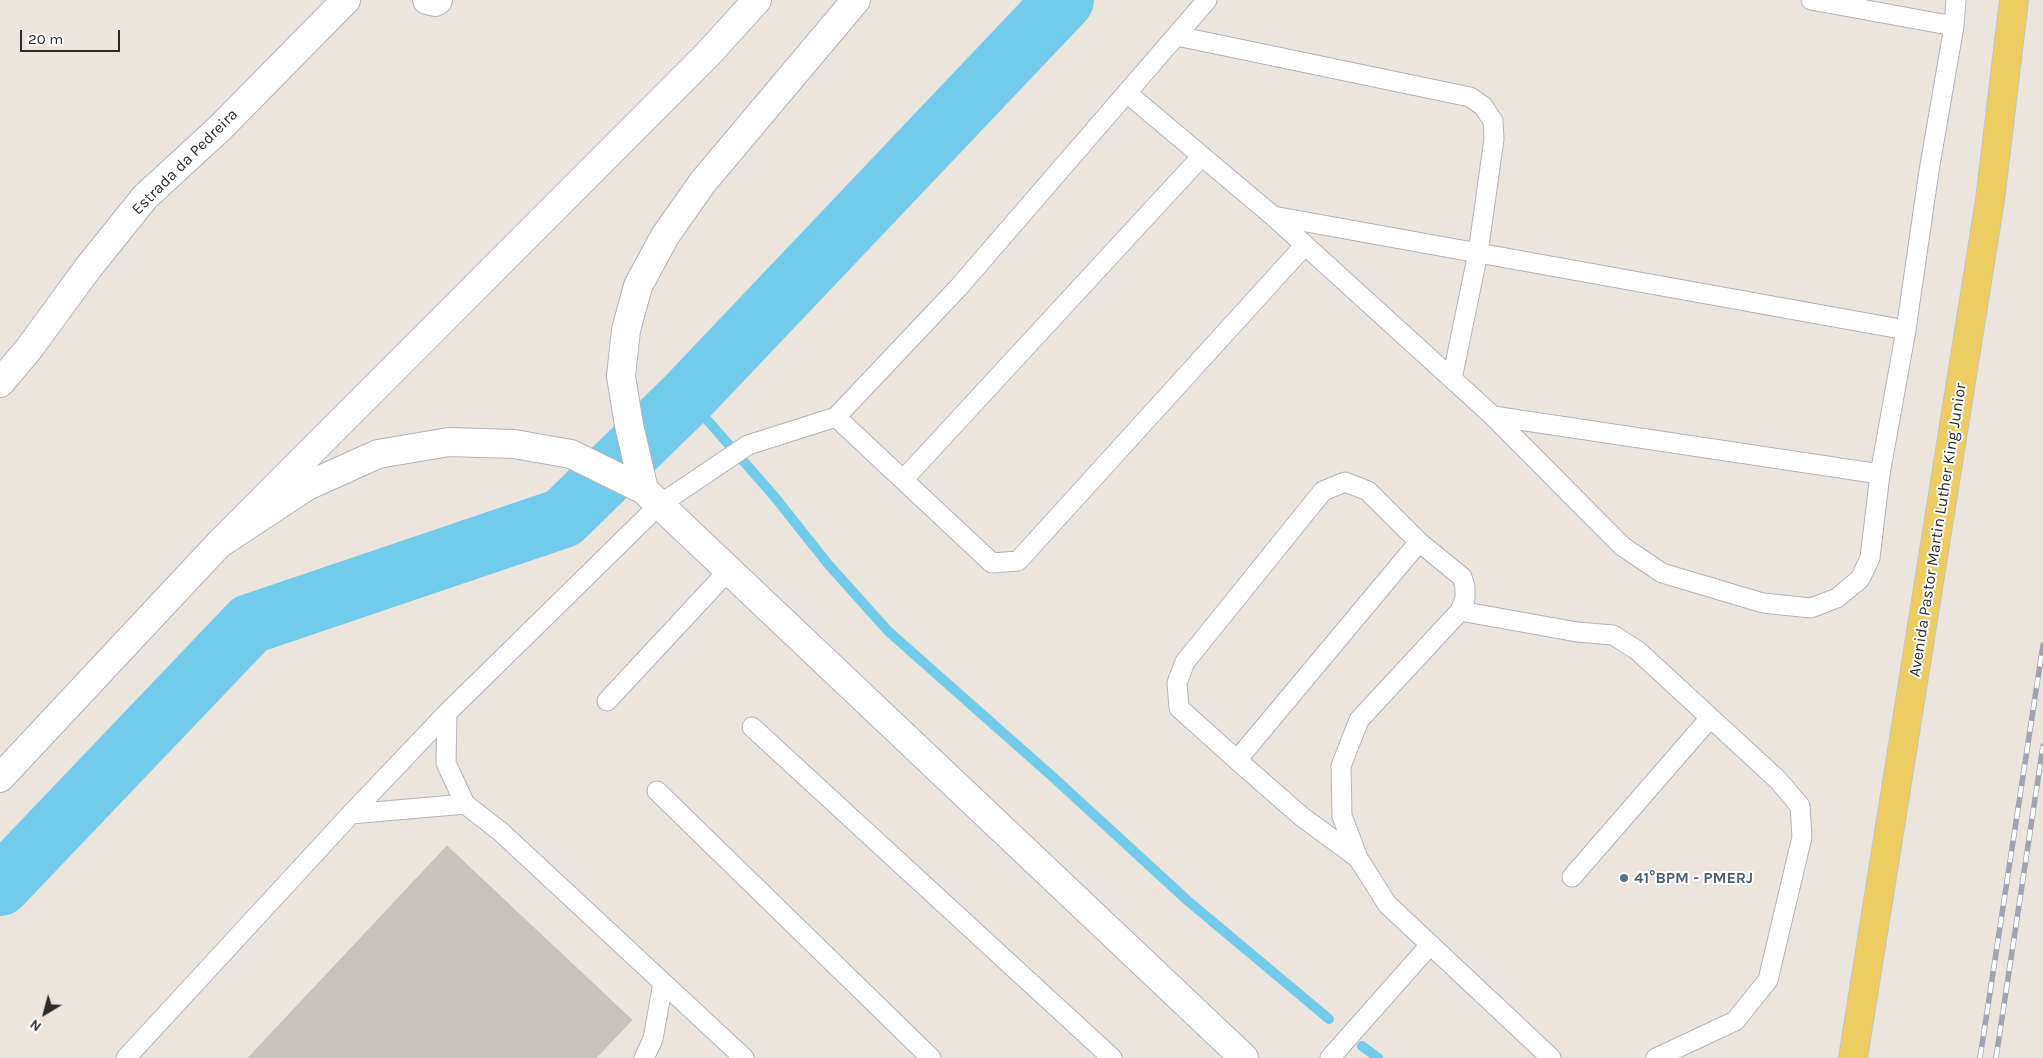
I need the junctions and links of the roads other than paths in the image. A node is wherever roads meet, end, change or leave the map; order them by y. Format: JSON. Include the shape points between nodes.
{"nodes":[{"id":1,"x":346,"y":0,"type":"edge"},
{"id":2,"x":427,"y":0,"type":"edge"},
{"id":3,"x":438,"y":0,"type":"edge"},
{"id":4,"x":757,"y":0,"type":"edge"},
{"id":5,"x":856,"y":0,"type":"edge"},
{"id":6,"x":1208,"y":0,"type":"edge"},
{"id":7,"x":1810,"y":0,"type":"edge"},
{"id":8,"x":1956,"y":0,"type":"edge"},
{"id":9,"x":2014,"y":0,"type":"edge"},
{"id":10,"x":1954,"y":26,"type":"junction"},
{"id":11,"x":1176,"y":36,"type":"junction"},
{"id":12,"x":1127,"y":93,"type":"junction"},
{"id":13,"x":1202,"y":156,"type":"junction"},
{"id":14,"x":1273,"y":216,"type":"junction"},
{"id":15,"x":1305,"y":245,"type":"junction"},
{"id":16,"x":1478,"y":253,"type":"junction"},
{"id":17,"x":1906,"y":330,"type":"junction"},
{"id":18,"x":1452,"y":379,"type":"junction"},
{"id":19,"x":0,"y":383,"type":"edge"},
{"id":20,"x":1493,"y":416,"type":"junction"},
{"id":21,"x":836,"y":417,"type":"junction"},
{"id":22,"x":1880,"y":474,"type":"junction"},
{"id":23,"x":903,"y":480,"type":"junction"},
{"id":24,"x":640,"y":484,"type":"junction"},
{"id":25,"x":1418,"y":542,"type":"junction"},
{"id":26,"x":220,"y":544,"type":"junction"},
{"id":27,"x":728,"y":571,"type":"junction"},
{"id":28,"x":1460,"y":611,"type":"junction"},
{"id":29,"x":607,"y":701,"type":"dead end"},
{"id":30,"x":447,"y":713,"type":"junction"},
{"id":31,"x":1710,"y":718,"type":"junction"},
{"id":32,"x":752,"y":727,"type":"dead end"},
{"id":33,"x":1237,"y":760,"type":"junction"},
{"id":34,"x":0,"y":778,"type":"edge"},
{"id":35,"x":657,"y":791,"type":"dead end"},
{"id":36,"x":465,"y":804,"type":"junction"},
{"id":37,"x":351,"y":814,"type":"junction"},
{"id":38,"x":1358,"y":858,"type":"junction"},
{"id":39,"x":1572,"y":877,"type":"dead end"},
{"id":40,"x":1430,"y":945,"type":"junction"},
{"id":41,"x":663,"y":983,"type":"junction"},
{"id":42,"x":126,"y":1058,"type":"edge"},
{"id":43,"x":644,"y":1058,"type":"edge"},
{"id":44,"x":744,"y":1058,"type":"edge"},
{"id":45,"x":931,"y":1058,"type":"edge"},
{"id":46,"x":1112,"y":1058,"type":"edge"},
{"id":47,"x":1244,"y":1058,"type":"edge"},
{"id":48,"x":1330,"y":1058,"type":"edge"},
{"id":49,"x":1551,"y":1058,"type":"edge"},
{"id":50,"x":1656,"y":1058,"type":"edge"},
{"id":51,"x":1853,"y":1058,"type":"edge"}],
"edges":[{"from":1,"to":19,"type":"street","name":"Estrada da Pedreira","via":[[220,128],[145,197]]},
{"from":2,"to":3,"type":"street"},
{"from":4,"to":26,"type":"street","via":[[708,54]]},
{"from":5,"to":24,"type":"street","via":[[703,182],[665,236],[638,286],[626,330],[621,376]]},
{"from":6,"to":11,"type":"lane"},
{"from":7,"to":10,"type":"lane"},
{"from":8,"to":10,"type":"lane"},
{"from":9,"to":51,"type":"main road","name":"Avenida Pastor Martin Luther King Junior","via":[[1990,200]]},
{"from":10,"to":17,"type":"lane"},
{"from":11,"to":12,"type":"lane"},
{"from":11,"to":16,"type":"lane","via":[[1470,97],[1483,106],[1493,121],[1494,139]]},
{"from":12,"to":13,"type":"lane"},
{"from":12,"to":21,"type":"lane","via":[[958,288]]},
{"from":13,"to":14,"type":"lane"},
{"from":13,"to":23,"type":"lane"},
{"from":14,"to":15,"type":"lane"},
{"from":14,"to":16,"type":"lane"},
{"from":15,"to":18,"type":"lane"},
{"from":15,"to":23,"type":"lane","via":[[1018,561],[992,563]]},
{"from":16,"to":17,"type":"lane"},
{"from":16,"to":18,"type":"lane"},
{"from":17,"to":22,"type":"lane"},
{"from":18,"to":20,"type":"lane"},
{"from":20,"to":22,"type":"lane"},
{"from":20,"to":22,"type":"lane","via":[[1622,546],[1662,573],[1763,604],[1810,608],[1837,598],[1860,579],[1870,558]]},
{"from":21,"to":23,"type":"lane"},
{"from":21,"to":24,"type":"lane","via":[[748,445],[721,463]]},
{"from":24,"to":26,"type":"street","via":[[571,454],[514,444],[449,442],[378,454],[307,486]]},
{"from":24,"to":27,"type":"street"},
{"from":24,"to":30,"type":"lane"},
{"from":25,"to":28,"type":"lane","via":[[1462,577],[1465,599]]},
{"from":25,"to":33,"type":"lane"},
{"from":25,"to":33,"type":"lane","via":[[1368,491],[1345,482],[1322,491],[1185,662],[1177,683],[1179,708]]},
{"from":26,"to":34,"type":"street"},
{"from":27,"to":29,"type":"lane"},
{"from":27,"to":47,"type":"street"},
{"from":28,"to":31,"type":"lane","via":[[1577,632],[1613,635],[1638,651]]},
{"from":28,"to":38,"type":"lane","via":[[1359,720],[1341,766],[1342,816]]},
{"from":30,"to":36,"type":"lane","via":[[446,763]]},
{"from":30,"to":37,"type":"lane"},
{"from":31,"to":39,"type":"lane"},
{"from":31,"to":50,"type":"lane","via":[[1778,780],[1800,806],[1802,837],[1768,980],[1734,1021]]},
{"from":32,"to":46,"type":"lane"},
{"from":33,"to":38,"type":"lane","via":[[1301,816]]},
{"from":35,"to":45,"type":"lane"},
{"from":36,"to":37,"type":"lane"},
{"from":36,"to":41,"type":"lane","via":[[501,832]]},
{"from":37,"to":42,"type":"lane"},
{"from":38,"to":40,"type":"lane","via":[[1387,904]]},
{"from":40,"to":48,"type":"lane"},
{"from":40,"to":49,"type":"lane"},
{"from":41,"to":43,"type":"lane","via":[[653,1039]]},
{"from":41,"to":44,"type":"lane"}]}
